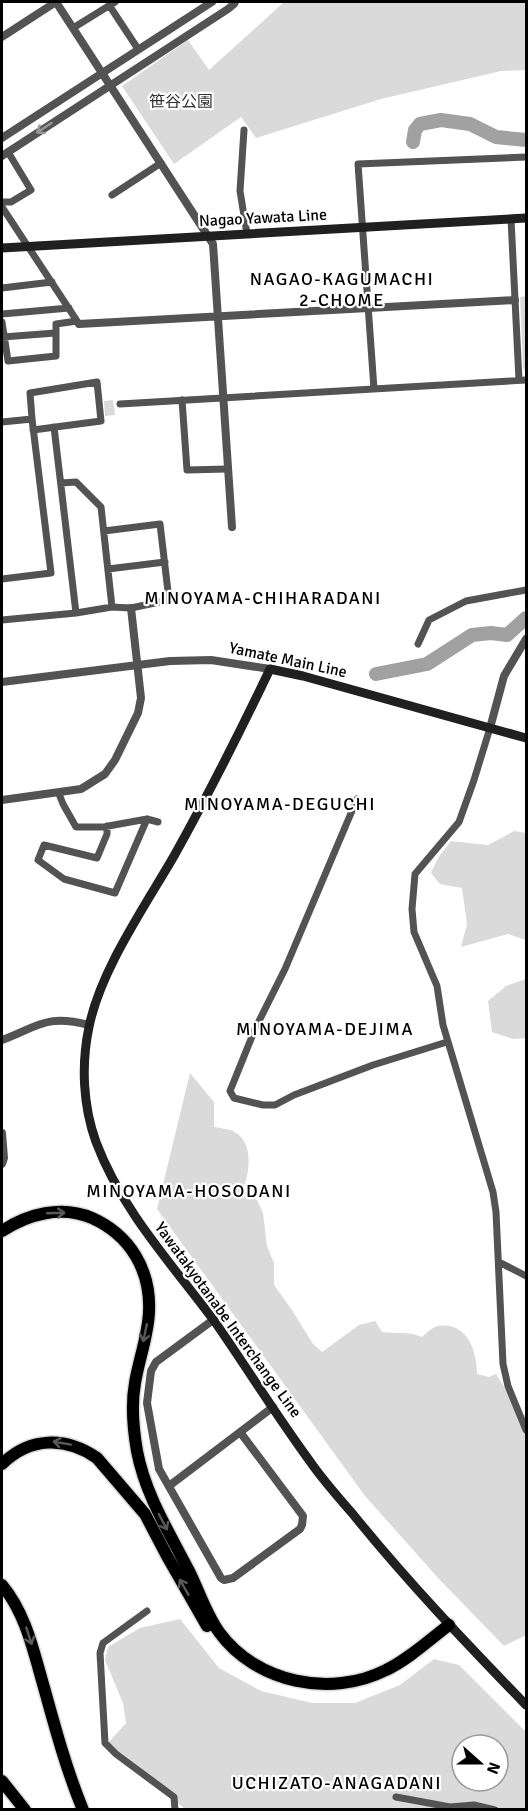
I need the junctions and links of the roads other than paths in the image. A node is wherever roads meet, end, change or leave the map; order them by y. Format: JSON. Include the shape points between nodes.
{"nodes":[{"id":1,"x":56,"y":2,"type":"edge"},
{"id":2,"x":212,"y":2,"type":"edge"},
{"id":3,"x":234,"y":2,"type":"edge"},
{"id":4,"x":112,"y":4,"type":"edge"},
{"id":5,"x":189,"y":16,"type":"junction"},
{"id":6,"x":73,"y":28,"type":"junction"},
{"id":7,"x":198,"y":29,"type":"junction"},
{"id":8,"x":2,"y":37,"type":"edge"},
{"id":9,"x":142,"y":47,"type":"junction"},
{"id":10,"x":154,"y":57,"type":"junction"},
{"id":11,"x":102,"y":73,"type":"junction"},
{"id":12,"x":111,"y":85,"type":"junction"},
{"id":13,"x":58,"y":102,"type":"junction"},
{"id":14,"x":66,"y":114,"type":"junction"},
{"id":15,"x":244,"y":130,"type":"dead end"},
{"id":16,"x":13,"y":131,"type":"junction"},
{"id":17,"x":2,"y":138,"type":"edge"},
{"id":18,"x":21,"y":143,"type":"junction"},
{"id":19,"x":5,"y":154,"type":"edge"},
{"id":20,"x":526,"y":157,"type":"edge"},
{"id":21,"x":161,"y":162,"type":"junction"},
{"id":22,"x":112,"y":195,"type":"dead end"},
{"id":23,"x":2,"y":202,"type":"edge"},
{"id":24,"x":2,"y":207,"type":"edge"},
{"id":25,"x":526,"y":218,"type":"edge"},
{"id":26,"x":511,"y":219,"type":"junction"},
{"id":27,"x":363,"y":227,"type":"junction"},
{"id":28,"x":247,"y":234,"type":"junction"},
{"id":29,"x":209,"y":236,"type":"junction"},
{"id":30,"x":28,"y":247,"type":"junction"},
{"id":31,"x":2,"y":248,"type":"edge"},
{"id":32,"x":52,"y":282,"type":"junction"},
{"id":33,"x":2,"y":288,"type":"edge"},
{"id":34,"x":515,"y":300,"type":"junction"},
{"id":35,"x":69,"y":308,"type":"junction"},
{"id":36,"x":368,"y":308,"type":"junction"},
{"id":37,"x":2,"y":314,"type":"edge"},
{"id":38,"x":217,"y":317,"type":"junction"},
{"id":39,"x":2,"y":322,"type":"edge"},
{"id":40,"x":78,"y":322,"type":"junction"},
{"id":41,"x":55,"y":333,"type":"junction"},
{"id":42,"x":3,"y":337,"type":"edge"},
{"id":43,"x":8,"y":361,"type":"junction"},
{"id":44,"x":9,"y":371,"type":"dead end"},
{"id":45,"x":523,"y":380,"type":"edge"},
{"id":46,"x":374,"y":389,"type":"junction"},
{"id":47,"x":222,"y":398,"type":"junction"},
{"id":48,"x":182,"y":400,"type":"junction"},
{"id":49,"x":120,"y":404,"type":"dead end"},
{"id":50,"x":32,"y":419,"type":"junction"},
{"id":51,"x":2,"y":422,"type":"edge"},
{"id":52,"x":54,"y":427,"type":"junction"},
{"id":53,"x":33,"y":430,"type":"junction"},
{"id":54,"x":227,"y":470,"type":"junction"},
{"id":55,"x":61,"y":483,"type":"junction"},
{"id":56,"x":232,"y":527,"type":"dead end"},
{"id":57,"x":104,"y":531,"type":"junction"},
{"id":58,"x":165,"y":562,"type":"junction"},
{"id":59,"x":108,"y":569,"type":"junction"},
{"id":60,"x":2,"y":579,"type":"edge"},
{"id":61,"x":526,"y":590,"type":"edge"},
{"id":62,"x":112,"y":608,"type":"junction"},
{"id":63,"x":131,"y":608,"type":"junction"},
{"id":64,"x":76,"y":613,"type":"junction"},
{"id":65,"x":2,"y":620,"type":"edge"},
{"id":66,"x":526,"y":639,"type":"edge"},
{"id":67,"x":418,"y":644,"type":"dead end"},
{"id":68,"x":139,"y":663,"type":"junction"},
{"id":69,"x":270,"y":669,"type":"junction"},
{"id":70,"x":2,"y":682,"type":"edge"},
{"id":71,"x":489,"y":728,"type":"junction"},
{"id":72,"x":526,"y":738,"type":"edge"},
{"id":73,"x":59,"y":794,"type":"junction"},
{"id":74,"x":357,"y":799,"type":"dead end"},
{"id":75,"x":2,"y":800,"type":"edge"},
{"id":76,"x":147,"y":819,"type":"junction"},
{"id":77,"x":158,"y":822,"type":"dead end"},
{"id":78,"x":107,"y":826,"type":"junction"},
{"id":79,"x":89,"y":1025,"type":"junction"},
{"id":80,"x":2,"y":1040,"type":"edge"},
{"id":81,"x":447,"y":1042,"type":"junction"},
{"id":82,"x":2,"y":1133,"type":"edge"},
{"id":83,"x":2,"y":1164,"type":"edge"},
{"id":84,"x":2,"y":1231,"type":"edge"},
{"id":85,"x":499,"y":1262,"type":"junction"},
{"id":86,"x":526,"y":1276,"type":"edge"},
{"id":87,"x":213,"y":1320,"type":"junction"},
{"id":88,"x":273,"y":1407,"type":"junction"},
{"id":89,"x":526,"y":1430,"type":"edge"},
{"id":90,"x":240,"y":1432,"type":"junction"},
{"id":91,"x":2,"y":1464,"type":"edge"},
{"id":92,"x":168,"y":1486,"type":"junction"},
{"id":93,"x":2,"y":1585,"type":"edge"},
{"id":94,"x":147,"y":1611,"type":"dead end"},
{"id":95,"x":449,"y":1625,"type":"junction"},
{"id":96,"x":526,"y":1705,"type":"edge"},
{"id":97,"x":2,"y":1781,"type":"edge"},
{"id":98,"x":396,"y":1797,"type":"dead end"},
{"id":99,"x":25,"y":1809,"type":"edge"},
{"id":100,"x":83,"y":1809,"type":"edge"},
{"id":101,"x":176,"y":1809,"type":"edge"},
{"id":102,"x":495,"y":1809,"type":"edge"}],
"edges":[{"from":1,"to":6,"type":"street"},
{"from":1,"to":8,"type":"street"},
{"from":2,"to":5,"type":"street"},
{"from":3,"to":7,"type":"street"},
{"from":4,"to":6,"type":"street"},
{"from":4,"to":9,"type":"street"},
{"from":5,"to":7,"type":"street"},
{"from":5,"to":9,"type":"street"},
{"from":6,"to":11,"type":"street"},
{"from":7,"to":10,"type":"street"},
{"from":9,"to":10,"type":"street"},
{"from":9,"to":11,"type":"street"},
{"from":10,"to":12,"type":"street"},
{"from":11,"to":12,"type":"street"},
{"from":11,"to":13,"type":"street"},
{"from":12,"to":14,"type":"street"},
{"from":12,"to":21,"type":"street"},
{"from":13,"to":14,"type":"street"},
{"from":13,"to":16,"type":"street"},
{"from":14,"to":18,"type":"street","one_way":true},
{"from":15,"to":28,"type":"street","via":[[240,192]]},
{"from":16,"to":17,"type":"street"},
{"from":16,"to":18,"type":"street"},
{"from":18,"to":19,"type":"street"},
{"from":19,"to":23,"type":"street","via":[[31,190],[11,202]]},
{"from":20,"to":27,"type":"street","via":[[358,164]]},
{"from":21,"to":22,"type":"street"},
{"from":21,"to":29,"type":"street"},
{"from":24,"to":30,"type":"street"},
{"from":25,"to":26,"type":"main road","name":"Nagao Yawata Line"},
{"from":26,"to":27,"type":"main road","name":"Nagao Yawata Line"},
{"from":26,"to":34,"type":"street"},
{"from":27,"to":28,"type":"main road","name":"Nagao Yawata Line"},
{"from":27,"to":36,"type":"street"},
{"from":28,"to":29,"type":"main road","name":"Nagao Yawata Line"},
{"from":29,"to":30,"type":"main road","name":"Nagao Yawata Line"},
{"from":29,"to":38,"type":"street","via":[[213,244]]},
{"from":30,"to":31,"type":"main road","name":"Nagao Yawata Line"},
{"from":30,"to":32,"type":"street"},
{"from":32,"to":33,"type":"street"},
{"from":32,"to":35,"type":"street"},
{"from":34,"to":36,"type":"street"},
{"from":34,"to":45,"type":"street"},
{"from":35,"to":37,"type":"street"},
{"from":35,"to":40,"type":"street"},
{"from":36,"to":38,"type":"street"},
{"from":36,"to":46,"type":"street"},
{"from":38,"to":40,"type":"street"},
{"from":38,"to":47,"type":"street"},
{"from":39,"to":42,"type":"street"},
{"from":40,"to":41,"type":"street","via":[[56,324]]},
{"from":41,"to":42,"type":"street"},
{"from":41,"to":43,"type":"street","via":[[56,356]]},
{"from":42,"to":43,"type":"street"},
{"from":43,"to":44,"type":"street"},
{"from":45,"to":46,"type":"street"},
{"from":46,"to":47,"type":"street"},
{"from":47,"to":48,"type":"street"},
{"from":47,"to":54,"type":"street"},
{"from":48,"to":49,"type":"street"},
{"from":48,"to":54,"type":"street","via":[[187,470]]},
{"from":50,"to":51,"type":"street"},
{"from":50,"to":52,"type":"street","via":[[30,393],[97,382],[101,421]]},
{"from":50,"to":53,"type":"street"},
{"from":52,"to":53,"type":"street"},
{"from":52,"to":55,"type":"street"},
{"from":53,"to":60,"type":"street","via":[[51,573]]},
{"from":54,"to":56,"type":"street"},
{"from":55,"to":57,"type":"street","via":[[76,482],[101,507]]},
{"from":55,"to":64,"type":"street"},
{"from":57,"to":58,"type":"street","via":[[160,525]]},
{"from":57,"to":59,"type":"street"},
{"from":58,"to":59,"type":"street"},
{"from":58,"to":63,"type":"street","via":[[169,600]]},
{"from":59,"to":62,"type":"street"},
{"from":61,"to":67,"type":"street","via":[[466,601],[429,620]]},
{"from":62,"to":63,"type":"street"},
{"from":62,"to":64,"type":"street"},
{"from":63,"to":68,"type":"street"},
{"from":64,"to":65,"type":"street"},
{"from":66,"to":71,"type":"street","via":[[504,676]]},
{"from":68,"to":69,"type":"street","name":"Yamate Main Line","via":[[211,660]]},
{"from":68,"to":70,"type":"street","name":"Yamate Main Line"},
{"from":68,"to":73,"type":"street","via":[[138,713],[115,760],[97,781]]},
{"from":69,"to":71,"type":"main road","name":"Yamate Main Line"},
{"from":69,"to":79,"type":"main road","name":"Yawatakyotanabe Interchange Line","via":[[203,803],[111,966]]},
{"from":71,"to":72,"type":"main road","name":"Yamate Main Line"},
{"from":71,"to":81,"type":"street","via":[[459,822],[415,874],[413,882],[414,932],[437,986]]},
{"from":73,"to":75,"type":"street"},
{"from":73,"to":78,"type":"street","via":[[76,827]]},
{"from":74,"to":81,"type":"street","via":[[230,1091],[234,1098],[275,1105],[372,1065]]},
{"from":76,"to":77,"type":"street"},
{"from":76,"to":78,"type":"street"},
{"from":76,"to":78,"type":"street","via":[[115,893],[64,879],[38,860],[44,846],[97,858]]},
{"from":79,"to":80,"type":"street","via":[[66,1020],[45,1022]]},
{"from":79,"to":87,"type":"main road","name":"Yawatakyotanabe Interchange Line","via":[[84,1066],[95,1140],[119,1191],[154,1245]]},
{"from":81,"to":85,"type":"street","via":[[493,1192]]},
{"from":82,"to":83,"type":"street"},
{"from":84,"to":95,"type":"highway","one_way":true,"via":[[18,1221],[53,1212],[87,1216],[119,1233],[131,1246],[146,1275],[149,1312],[132,1408],[137,1453],[159,1514],[209,1616],[243,1657],[273,1674],[306,1683],[337,1684],[386,1670]]},
{"from":85,"to":86,"type":"street"},
{"from":85,"to":89,"type":"street","via":[[503,1364]]},
{"from":87,"to":88,"type":"main road","name":"Yawatakyotanabe Interchange Line"},
{"from":87,"to":92,"type":"street","via":[[164,1355],[151,1371],[147,1403],[159,1469]]},
{"from":88,"to":90,"type":"street"},
{"from":88,"to":95,"type":"main road","name":"Yawatakyotanabe Interchange Line","via":[[309,1461]]},
{"from":90,"to":92,"type":"street"},
{"from":90,"to":92,"type":"street","via":[[303,1516],[300,1529],[233,1578],[224,1580]]},
{"from":95,"to":91,"type":"highway","one_way":true,"via":[[425,1651],[373,1683],[320,1691],[270,1680],[239,1662],[213,1635],[145,1514],[97,1458],[76,1446],[56,1441],[17,1451]]},
{"from":93,"to":100,"type":"highway","one_way":true,"via":[[29,1635],[69,1776]]},
{"from":94,"to":101,"type":"street","via":[[103,1643],[100,1653],[105,1743],[174,1797]]},
{"from":95,"to":96,"type":"main road","name":"Yawatakyotanabe Interchange Line"},
{"from":97,"to":99,"type":"highway"},
{"from":98,"to":102,"type":"street","via":[[450,1807],[474,1805]]}]}
